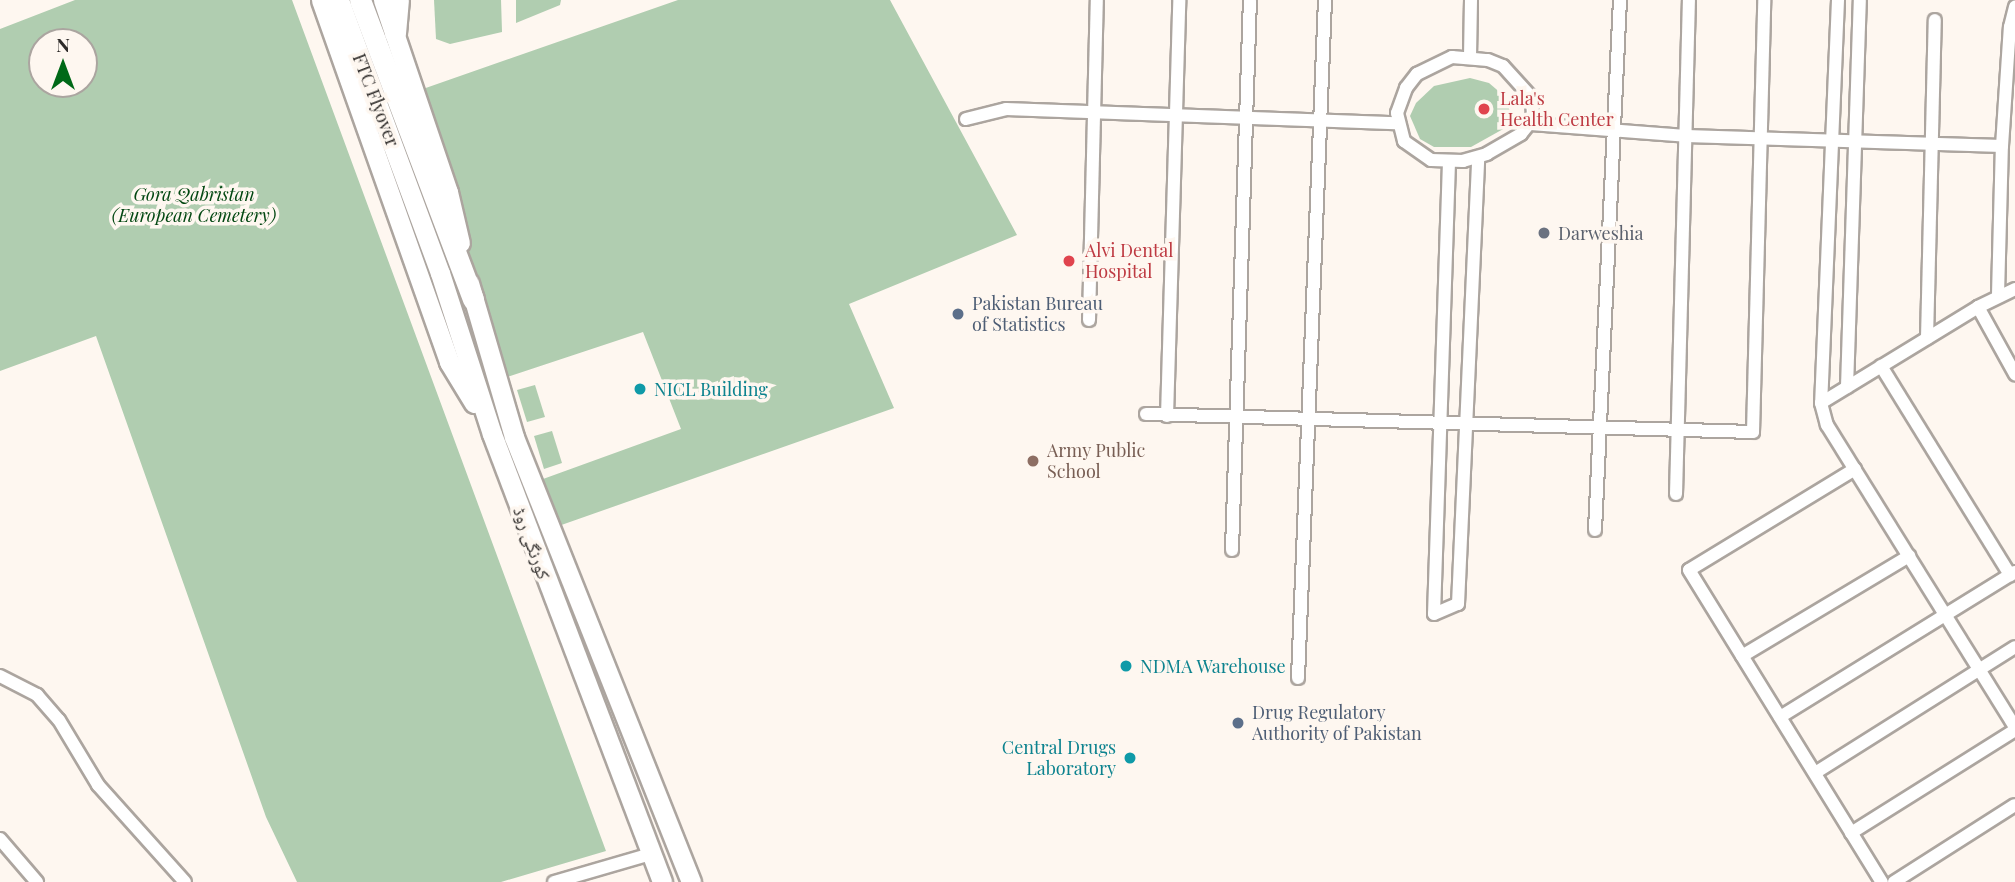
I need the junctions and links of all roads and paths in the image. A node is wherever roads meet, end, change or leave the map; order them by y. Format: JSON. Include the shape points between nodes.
{"nodes":[{"id":1,"x":321,"y":0,"type":"edge"},
{"id":2,"x":339,"y":0,"type":"edge"},
{"id":3,"x":360,"y":0,"type":"edge"},
{"id":4,"x":383,"y":0,"type":"edge"},
{"id":5,"x":398,"y":0,"type":"edge"},
{"id":6,"x":1097,"y":0,"type":"edge"},
{"id":7,"x":1179,"y":0,"type":"edge"},
{"id":8,"x":1250,"y":0,"type":"edge"},
{"id":9,"x":1325,"y":0,"type":"edge"},
{"id":10,"x":1471,"y":0,"type":"edge"},
{"id":11,"x":1620,"y":0,"type":"edge"},
{"id":12,"x":1689,"y":0,"type":"edge"},
{"id":13,"x":1764,"y":0,"type":"edge"},
{"id":14,"x":1838,"y":0,"type":"edge"},
{"id":15,"x":1860,"y":0,"type":"edge"},
{"id":16,"x":2015,"y":7,"type":"edge"},
{"id":17,"x":1935,"y":20,"type":"dead end"},
{"id":18,"x":395,"y":33,"type":"junction"},
{"id":19,"x":1470,"y":57,"type":"junction"},
{"id":20,"x":1094,"y":112,"type":"junction"},
{"id":21,"x":1177,"y":115,"type":"junction"},
{"id":22,"x":1248,"y":118,"type":"junction"},
{"id":23,"x":966,"y":119,"type":"dead end"},
{"id":24,"x":1322,"y":120,"type":"junction"},
{"id":25,"x":1396,"y":123,"type":"junction"},
{"id":26,"x":1531,"y":124,"type":"junction"},
{"id":27,"x":1613,"y":132,"type":"junction"},
{"id":28,"x":1686,"y":136,"type":"junction"},
{"id":29,"x":1832,"y":138,"type":"junction"},
{"id":30,"x":1759,"y":139,"type":"junction"},
{"id":31,"x":1856,"y":139,"type":"junction"},
{"id":32,"x":1934,"y":142,"type":"junction"},
{"id":33,"x":2002,"y":146,"type":"junction"},
{"id":34,"x":1478,"y":157,"type":"junction"},
{"id":35,"x":1449,"y":162,"type":"junction"},
{"id":36,"x":422,"y":197,"type":"junction"},
{"id":37,"x":2015,"y":289,"type":"edge"},
{"id":38,"x":1998,"y":295,"type":"junction"},
{"id":39,"x":473,"y":299,"type":"junction"},
{"id":40,"x":1978,"y":307,"type":"junction"},
{"id":41,"x":1089,"y":320,"type":"dead end"},
{"id":42,"x":1927,"y":338,"type":"junction"},
{"id":43,"x":1881,"y":366,"type":"junction"},
{"id":44,"x":2015,"y":374,"type":"edge"},
{"id":45,"x":1847,"y":387,"type":"junction"},
{"id":46,"x":1821,"y":403,"type":"junction"},
{"id":47,"x":1146,"y":414,"type":"dead end"},
{"id":48,"x":1167,"y":416,"type":"junction"},
{"id":49,"x":1237,"y":418,"type":"junction"},
{"id":50,"x":1309,"y":420,"type":"junction"},
{"id":51,"x":1440,"y":424,"type":"junction"},
{"id":52,"x":1469,"y":425,"type":"junction"},
{"id":53,"x":1598,"y":429,"type":"junction"},
{"id":54,"x":1677,"y":432,"type":"junction"},
{"id":55,"x":492,"y":434,"type":"junction"},
{"id":56,"x":1855,"y":469,"type":"junction"},
{"id":57,"x":1676,"y":494,"type":"dead end"},
{"id":58,"x":1594,"y":530,"type":"dead end"},
{"id":59,"x":1233,"y":550,"type":"dead end"},
{"id":60,"x":1909,"y":556,"type":"junction"},
{"id":61,"x":2013,"y":573,"type":"edge"},
{"id":62,"x":1945,"y":615,"type":"junction"},
{"id":63,"x":2015,"y":647,"type":"edge"},
{"id":64,"x":1742,"y":656,"type":"junction"},
{"id":65,"x":1979,"y":670,"type":"junction"},
{"id":66,"x":0,"y":676,"type":"edge"},
{"id":67,"x":1298,"y":678,"type":"dead end"},
{"id":68,"x":1780,"y":717,"type":"junction"},
{"id":69,"x":2013,"y":721,"type":"edge"},
{"id":70,"x":1815,"y":773,"type":"junction"},
{"id":71,"x":2015,"y":805,"type":"edge"},
{"id":72,"x":1852,"y":833,"type":"junction"},
{"id":73,"x":0,"y":839,"type":"edge"},
{"id":74,"x":651,"y":854,"type":"junction"},
{"id":75,"x":37,"y":882,"type":"edge"},
{"id":76,"x":185,"y":882,"type":"edge"},
{"id":77,"x":554,"y":882,"type":"edge"},
{"id":78,"x":662,"y":882,"type":"edge"},
{"id":79,"x":691,"y":882,"type":"edge"},
{"id":80,"x":1882,"y":882,"type":"edge"},
{"id":81,"x":1894,"y":882,"type":"edge"}],
"edges":[{"from":1,"to":55,"type":"main road","via":[[449,362]]},
{"from":2,"to":36,"type":"main road","name":"FTC Flyover"},
{"from":3,"to":36,"type":"highway"},
{"from":4,"to":18,"type":"main road","name":"کورنگی روڈ"},
{"from":5,"to":18,"type":"highway"},
{"from":6,"to":20,"type":"street"},
{"from":7,"to":21,"type":"street"},
{"from":8,"to":22,"type":"street"},
{"from":9,"to":24,"type":"street"},
{"from":10,"to":19,"type":"street"},
{"from":11,"to":27,"type":"street"},
{"from":12,"to":28,"type":"street"},
{"from":13,"to":30,"type":"street"},
{"from":14,"to":29,"type":"street"},
{"from":15,"to":31,"type":"street"},
{"from":16,"to":33,"type":"street"},
{"from":17,"to":32,"type":"street"},
{"from":18,"to":39,"type":"main road","name":"کورنگی روڈ","via":[[448,192]]},
{"from":19,"to":25,"type":"street","via":[[1435,63],[1418,74],[1399,104]]},
{"from":19,"to":26,"type":"street","via":[[1488,60],[1517,77],[1533,104]]},
{"from":20,"to":21,"type":"street"},
{"from":20,"to":23,"type":"street","via":[[1006,109]]},
{"from":20,"to":41,"type":"street"},
{"from":21,"to":22,"type":"street"},
{"from":21,"to":48,"type":"street"},
{"from":22,"to":24,"type":"street"},
{"from":22,"to":49,"type":"street"},
{"from":24,"to":25,"type":"street"},
{"from":24,"to":50,"type":"street"},
{"from":25,"to":35,"type":"street","via":[[1414,151]]},
{"from":26,"to":27,"type":"street"},
{"from":26,"to":34,"type":"street","via":[[1512,140]]},
{"from":27,"to":28,"type":"street"},
{"from":27,"to":53,"type":"street"},
{"from":28,"to":30,"type":"street"},
{"from":28,"to":54,"type":"street"},
{"from":29,"to":30,"type":"street"},
{"from":29,"to":31,"type":"street"},
{"from":29,"to":46,"type":"street"},
{"from":30,"to":54,"type":"street","via":[[1753,432]]},
{"from":31,"to":32,"type":"street"},
{"from":31,"to":45,"type":"street"},
{"from":32,"to":33,"type":"street"},
{"from":32,"to":42,"type":"street"},
{"from":33,"to":38,"type":"street"},
{"from":34,"to":35,"type":"street"},
{"from":34,"to":52,"type":"street"},
{"from":35,"to":51,"type":"street"},
{"from":36,"to":39,"type":"highway"},
{"from":36,"to":55,"type":"main road","name":"کورنگی روڈ"},
{"from":37,"to":38,"type":"street"},
{"from":38,"to":40,"type":"street"},
{"from":39,"to":79,"type":"main road","name":"کورنگی روڈ","via":[[514,437]]},
{"from":40,"to":42,"type":"street"},
{"from":40,"to":44,"type":"street"},
{"from":42,"to":43,"type":"street"},
{"from":43,"to":45,"type":"street"},
{"from":43,"to":61,"type":"street"},
{"from":45,"to":46,"type":"street"},
{"from":46,"to":56,"type":"street","via":[[1827,425]]},
{"from":47,"to":48,"type":"street"},
{"from":48,"to":49,"type":"street"},
{"from":49,"to":50,"type":"street"},
{"from":49,"to":59,"type":"street"},
{"from":50,"to":51,"type":"street"},
{"from":50,"to":67,"type":"street"},
{"from":51,"to":52,"type":"street"},
{"from":51,"to":52,"type":"street","via":[[1434,614],[1458,604]]},
{"from":52,"to":53,"type":"street"},
{"from":53,"to":54,"type":"street"},
{"from":53,"to":58,"type":"street"},
{"from":54,"to":57,"type":"street"},
{"from":55,"to":74,"type":"main road","name":"کورنگی روڈ"},
{"from":56,"to":60,"type":"street"},
{"from":56,"to":64,"type":"street","via":[[1689,570]]},
{"from":60,"to":62,"type":"street"},
{"from":60,"to":64,"type":"street"},
{"from":61,"to":62,"type":"street"},
{"from":62,"to":65,"type":"street"},
{"from":62,"to":68,"type":"street"},
{"from":63,"to":65,"type":"street"},
{"from":64,"to":68,"type":"street"},
{"from":65,"to":69,"type":"street"},
{"from":65,"to":70,"type":"street"},
{"from":66,"to":76,"type":"street","via":[[37,695],[59,720],[98,785]]},
{"from":68,"to":70,"type":"street"},
{"from":69,"to":72,"type":"street"},
{"from":70,"to":72,"type":"street"},
{"from":71,"to":81,"type":"street"},
{"from":72,"to":80,"type":"street"},
{"from":73,"to":75,"type":"street"},
{"from":74,"to":77,"type":"street"},
{"from":74,"to":78,"type":"main road","name":"کورنگی روڈ"}]}
